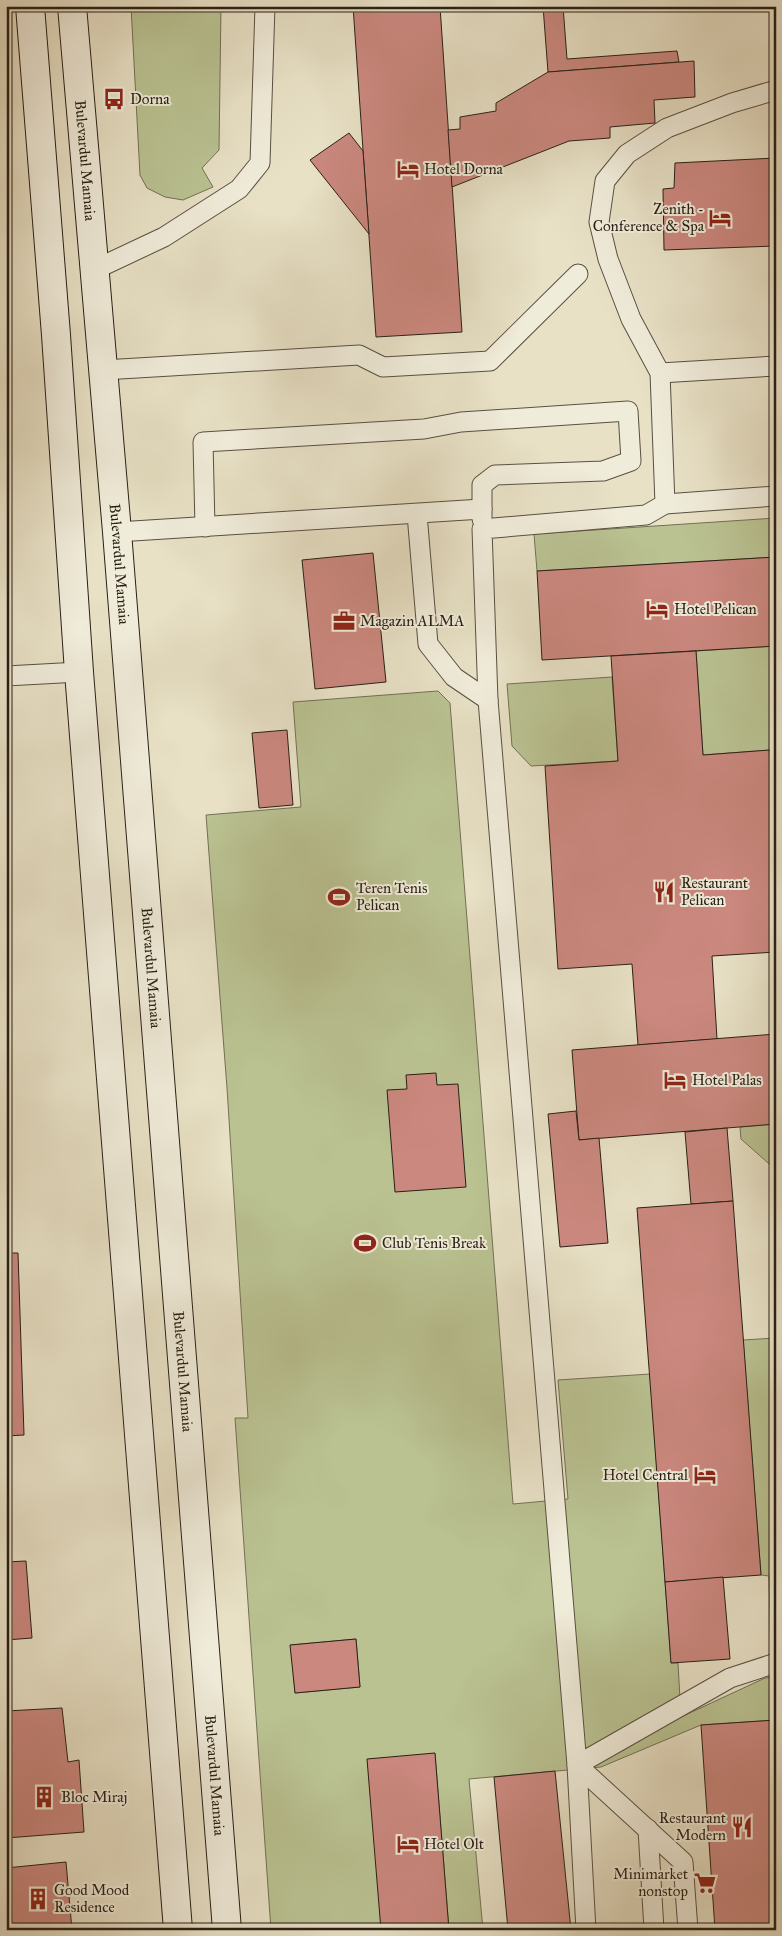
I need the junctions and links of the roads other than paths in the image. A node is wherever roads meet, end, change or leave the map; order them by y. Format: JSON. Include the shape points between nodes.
{"nodes":[{"id":1,"x":30,"y":6,"type":"edge"},
{"id":2,"x":72,"y":6,"type":"edge"},
{"id":3,"x":265,"y":6,"type":"edge"},
{"id":4,"x":776,"y":90,"type":"edge"},
{"id":5,"x":94,"y":270,"type":"junction"},
{"id":6,"x":578,"y":274,"type":"dead end"},
{"id":7,"x":776,"y":366,"type":"edge"},
{"id":8,"x":103,"y":370,"type":"junction"},
{"id":9,"x":660,"y":372,"type":"junction"},
{"id":10,"x":776,"y":496,"type":"edge"},
{"id":11,"x":665,"y":504,"type":"junction"},
{"id":12,"x":482,"y":509,"type":"junction"},
{"id":13,"x":417,"y":514,"type":"junction"},
{"id":14,"x":206,"y":526,"type":"junction"},
{"id":15,"x":482,"y":529,"type":"junction"},
{"id":16,"x":117,"y":532,"type":"junction"},
{"id":17,"x":79,"y":672,"type":"junction"},
{"id":18,"x":6,"y":676,"type":"edge"},
{"id":19,"x":488,"y":700,"type":"junction"},
{"id":20,"x":776,"y":1663,"type":"edge"},
{"id":21,"x":577,"y":1765,"type":"junction"},
{"id":22,"x":648,"y":1829,"type":"junction"},
{"id":23,"x":178,"y":1930,"type":"edge"},
{"id":24,"x":227,"y":1930,"type":"edge"},
{"id":25,"x":586,"y":1930,"type":"edge"},
{"id":26,"x":654,"y":1930,"type":"edge"},
{"id":27,"x":688,"y":1930,"type":"edge"}],
"edges":[{"from":1,"to":17,"type":"main road"},
{"from":2,"to":5,"type":"main road","name":"Bulevardul Mamaia"},
{"from":3,"to":5,"type":"lane","via":[[260,163],[239,189],[164,237]]},
{"from":4,"to":9,"type":"lane","via":[[667,128],[627,154],[605,181],[599,222],[608,259],[631,319]]},
{"from":5,"to":8,"type":"main road","name":"Bulevardul Mamaia"},
{"from":6,"to":8,"type":"lane","via":[[490,361],[382,367],[359,355]]},
{"from":7,"to":9,"type":"lane"},
{"from":8,"to":16,"type":"main road","name":"Bulevardul Mamaia"},
{"from":9,"to":11,"type":"lane"},
{"from":10,"to":11,"type":"lane"},
{"from":11,"to":15,"type":"lane","via":[[646,515]]},
{"from":12,"to":13,"type":"lane"},
{"from":12,"to":14,"type":"lane","via":[[482,485],[495,475],[603,472],[631,462],[628,412],[461,422],[424,429],[203,442]]},
{"from":12,"to":15,"type":"lane"},
{"from":13,"to":14,"type":"lane"},
{"from":13,"to":19,"type":"lane","via":[[428,644],[454,677]]},
{"from":14,"to":16,"type":"lane"},
{"from":15,"to":19,"type":"lane"},
{"from":16,"to":24,"type":"main road","name":"Bulevardul Mamaia"},
{"from":17,"to":18,"type":"lane"},
{"from":17,"to":23,"type":"main road"},
{"from":19,"to":21,"type":"lane"},
{"from":20,"to":21,"type":"lane","via":[[730,1678]]},
{"from":21,"to":22,"type":"lane"},
{"from":21,"to":25,"type":"lane"},
{"from":22,"to":26,"type":"lane"},
{"from":22,"to":27,"type":"lane","via":[[684,1862]]}]}
